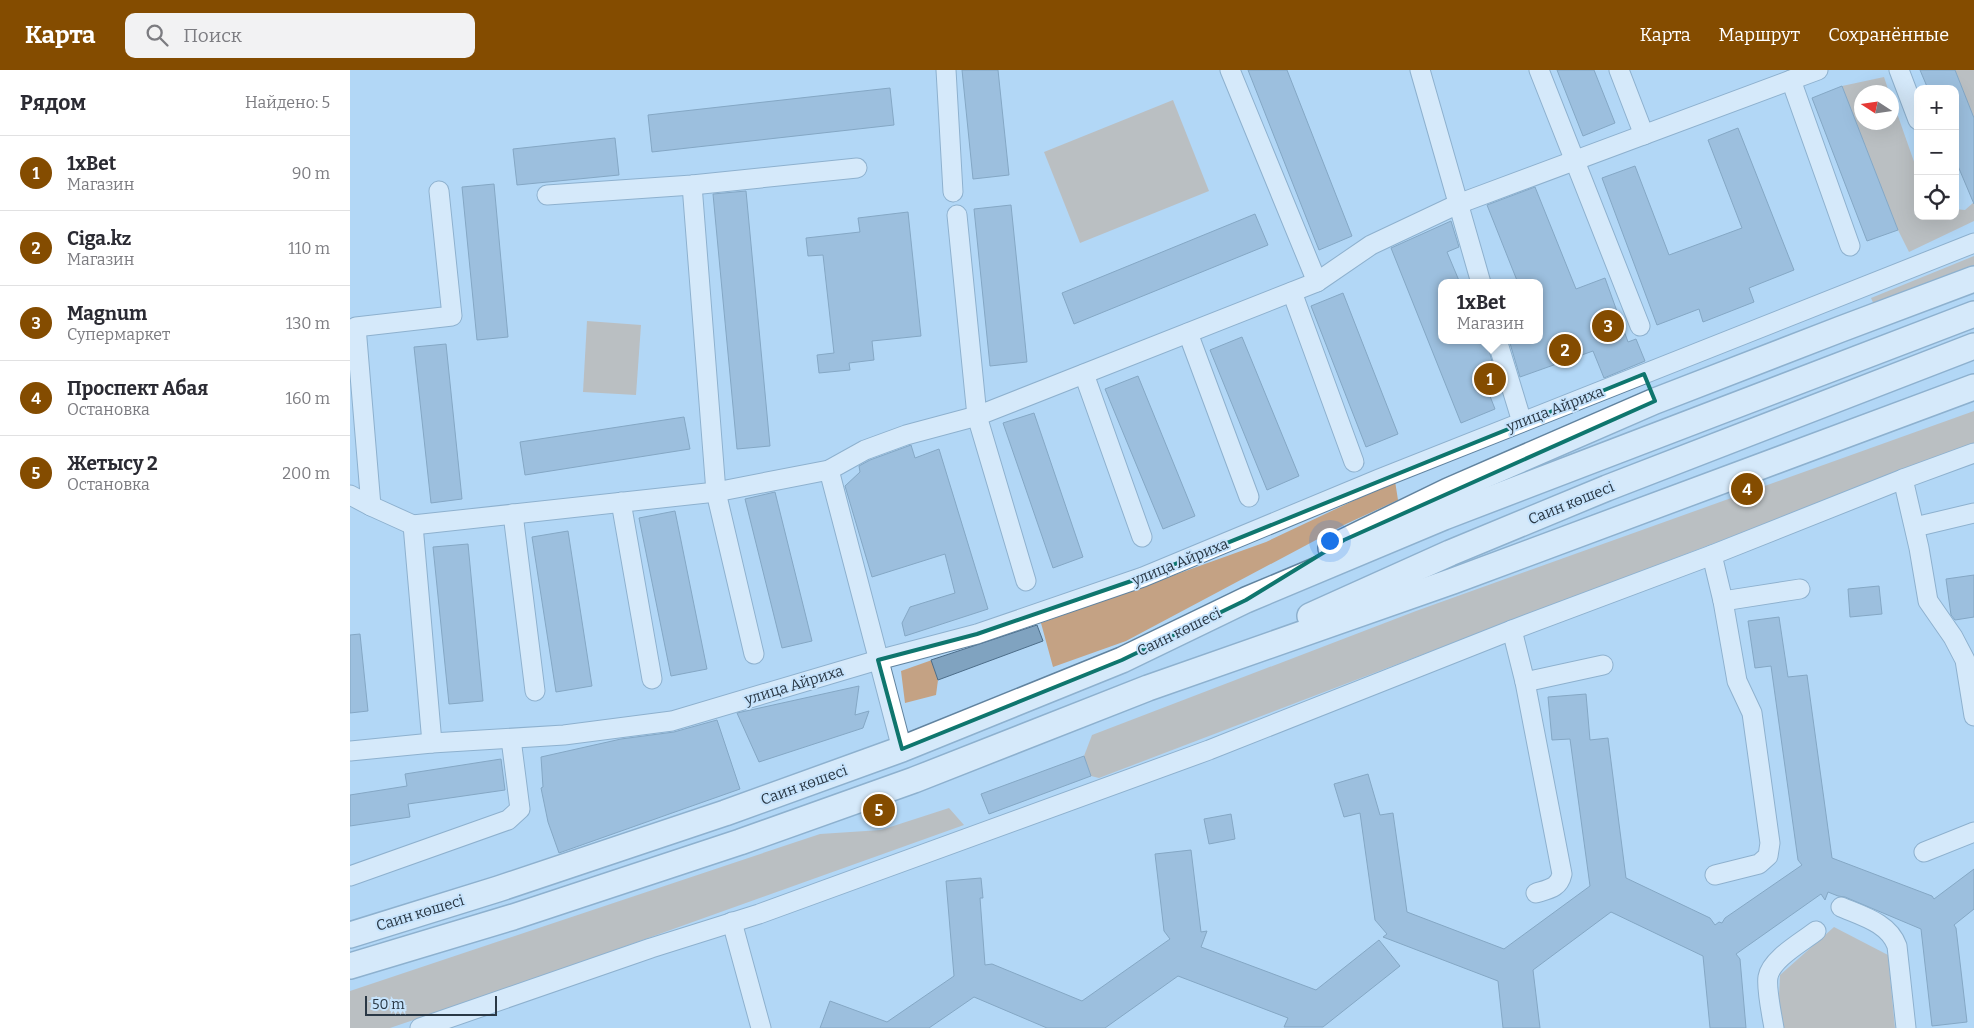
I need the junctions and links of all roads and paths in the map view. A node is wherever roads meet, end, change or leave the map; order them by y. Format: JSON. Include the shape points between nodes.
{"nodes":[{"id":1,"x":946,"y":70,"type":"edge"},
{"id":2,"x":1230,"y":70,"type":"edge"},
{"id":3,"x":1420,"y":70,"type":"edge"},
{"id":4,"x":1539,"y":70,"type":"edge"},
{"id":5,"x":1619,"y":70,"type":"edge"},
{"id":6,"x":1818,"y":70,"type":"edge"},
{"id":7,"x":1899,"y":70,"type":"edge"},
{"id":8,"x":1791,"y":80,"type":"junction"},
{"id":9,"x":1914,"y":109,"type":"edge"},
{"id":10,"x":1644,"y":135,"type":"junction"},
{"id":11,"x":1576,"y":161,"type":"junction"},
{"id":12,"x":856,"y":168,"type":"dead end"},
{"id":13,"x":692,"y":185,"type":"junction"},
{"id":14,"x":439,"y":191,"type":"dead end"},
{"id":15,"x":953,"y":192,"type":"dead end"},
{"id":16,"x":547,"y":195,"type":"dead end"},
{"id":17,"x":1458,"y":204,"type":"junction"},
{"id":18,"x":958,"y":215,"type":"dead end"},
{"id":19,"x":1974,"y":243,"type":"edge"},
{"id":20,"x":1850,"y":246,"type":"dead end"},
{"id":21,"x":1480,"y":279,"type":"edge"},
{"id":22,"x":1974,"y":279,"type":"edge"},
{"id":23,"x":1317,"y":282,"type":"junction"},
{"id":24,"x":1292,"y":292,"type":"junction"},
{"id":25,"x":1974,"y":314,"type":"edge"},
{"id":26,"x":1640,"y":326,"type":"dead end"},
{"id":27,"x":1188,"y":333,"type":"junction"},
{"id":28,"x":1498,"y":344,"type":"edge"},
{"id":29,"x":1974,"y":346,"type":"edge"},
{"id":30,"x":1084,"y":374,"type":"junction"},
{"id":31,"x":1644,"y":374,"type":"junction"},
{"id":32,"x":1974,"y":387,"type":"edge"},
{"id":33,"x":1655,"y":401,"type":"junction"},
{"id":34,"x":977,"y":416,"type":"junction"},
{"id":35,"x":1522,"y":422,"type":"junction"},
{"id":36,"x":1974,"y":453,"type":"edge"},
{"id":37,"x":1354,"y":462,"type":"dead end"},
{"id":38,"x":829,"y":470,"type":"junction"},
{"id":39,"x":1903,"y":479,"type":"junction"},
{"id":40,"x":716,"y":492,"type":"junction"},
{"id":41,"x":350,"y":496,"type":"edge"},
{"id":42,"x":1249,"y":497,"type":"dead end"},
{"id":43,"x":621,"y":502,"type":"junction"},
{"id":44,"x":371,"y":506,"type":"junction"},
{"id":45,"x":1974,"y":513,"type":"edge"},
{"id":46,"x":513,"y":514,"type":"junction"},
{"id":47,"x":413,"y":525,"type":"junction"},
{"id":48,"x":1915,"y":527,"type":"junction"},
{"id":49,"x":1142,"y":537,"type":"dead end"},
{"id":50,"x":1712,"y":555,"type":"junction"},
{"id":51,"x":1026,"y":582,"type":"dead end"},
{"id":52,"x":1800,"y":589,"type":"dead end"},
{"id":53,"x":1246,"y":600,"type":"junction"},
{"id":54,"x":1723,"y":601,"type":"junction"},
{"id":55,"x":1512,"y":630,"type":"junction"},
{"id":56,"x":754,"y":654,"type":"dead end"},
{"id":57,"x":878,"y":660,"type":"junction"},
{"id":58,"x":1603,"y":665,"type":"dead end"},
{"id":59,"x":652,"y":679,"type":"dead end"},
{"id":60,"x":1525,"y":682,"type":"junction"},
{"id":61,"x":1148,"y":688,"type":"junction"},
{"id":62,"x":535,"y":691,"type":"dead end"},
{"id":63,"x":1974,"y":716,"type":"edge"},
{"id":64,"x":511,"y":738,"type":"junction"},
{"id":65,"x":432,"y":743,"type":"junction"},
{"id":66,"x":902,"y":749,"type":"junction"},
{"id":67,"x":350,"y":751,"type":"edge"},
{"id":68,"x":1974,"y":832,"type":"edge"},
{"id":69,"x":1924,"y":852,"type":"dead end"},
{"id":70,"x":1715,"y":875,"type":"dead end"},
{"id":71,"x":350,"y":876,"type":"edge"},
{"id":72,"x":1536,"y":894,"type":"dead end"},
{"id":73,"x":1841,"y":907,"type":"dead end"},
{"id":74,"x":732,"y":922,"type":"junction"},
{"id":75,"x":1816,"y":931,"type":"dead end"},
{"id":76,"x":350,"y":935,"type":"edge"},
{"id":77,"x":350,"y":966,"type":"edge"},
{"id":78,"x":420,"y":1028,"type":"edge"},
{"id":79,"x":761,"y":1028,"type":"edge"},
{"id":80,"x":1774,"y":1028,"type":"edge"},
{"id":81,"x":1906,"y":1028,"type":"edge"}],
"edges":[{"from":1,"to":15,"type":"street"},
{"from":2,"to":23,"type":"street"},
{"from":3,"to":17,"type":"street"},
{"from":4,"to":11,"type":"street"},
{"from":5,"to":10,"type":"street"},
{"from":6,"to":8,"type":"street"},
{"from":7,"to":9,"type":"street"},
{"from":8,"to":10,"type":"street"},
{"from":8,"to":20,"type":"street"},
{"from":10,"to":11,"type":"street"},
{"from":11,"to":17,"type":"street"},
{"from":11,"to":26,"type":"street"},
{"from":12,"to":13,"type":"street"},
{"from":13,"to":16,"type":"street"},
{"from":13,"to":40,"type":"street"},
{"from":14,"to":44,"type":"street","via":[[452,316],[356,327]]},
{"from":17,"to":21,"type":"street"},
{"from":17,"to":23,"type":"street","via":[[1371,245]]},
{"from":18,"to":34,"type":"street"},
{"from":19,"to":31,"type":"street","name":"улица Айриха"},
{"from":22,"to":33,"type":"main road","name":"Саин көшесі"},
{"from":23,"to":24,"type":"street"},
{"from":24,"to":27,"type":"street"},
{"from":24,"to":37,"type":"street"},
{"from":25,"to":53,"type":"main road","name":"Саин көшесі","via":[[1444,517]]},
{"from":27,"to":30,"type":"street"},
{"from":27,"to":42,"type":"street"},
{"from":28,"to":35,"type":"street"},
{"from":29,"to":61,"type":"main road","name":"Саин көшесі","via":[[1607,488],[1441,557]]},
{"from":30,"to":34,"type":"street"},
{"from":30,"to":49,"type":"street"},
{"from":31,"to":33,"type":"street"},
{"from":31,"to":35,"type":"street","name":"улица Айриха"},
{"from":32,"to":61,"type":"main road","name":"Саин көшесі","via":[[1453,582]]},
{"from":33,"to":53,"type":"main road","name":"Саин көшесі","via":[[1344,540]]},
{"from":34,"to":38,"type":"street","via":[[906,435],[865,450]]},
{"from":34,"to":51,"type":"street"},
{"from":35,"to":57,"type":"street","name":"улица Айриха","via":[[1134,580],[977,634]]},
{"from":36,"to":39,"type":"street"},
{"from":38,"to":40,"type":"street"},
{"from":38,"to":57,"type":"street"},
{"from":39,"to":48,"type":"street"},
{"from":39,"to":50,"type":"street"},
{"from":40,"to":43,"type":"street"},
{"from":40,"to":56,"type":"street"},
{"from":41,"to":44,"type":"street"},
{"from":43,"to":46,"type":"street"},
{"from":43,"to":59,"type":"street"},
{"from":44,"to":47,"type":"street"},
{"from":45,"to":48,"type":"street"},
{"from":46,"to":47,"type":"street"},
{"from":46,"to":62,"type":"street"},
{"from":47,"to":65,"type":"street"},
{"from":48,"to":63,"type":"street","via":[[1928,602],[1965,660]]},
{"from":50,"to":54,"type":"street"},
{"from":50,"to":55,"type":"street"},
{"from":52,"to":54,"type":"street"},
{"from":53,"to":66,"type":"main road","name":"Саин көшесі","via":[[1122,660]]},
{"from":54,"to":70,"type":"street","via":[[1737,681],[1752,713],[1770,843],[1768,856],[1759,864]]},
{"from":55,"to":60,"type":"street"},
{"from":55,"to":74,"type":"street","via":[[1209,750]]},
{"from":57,"to":64,"type":"street","name":"улица Айриха","via":[[672,722]]},
{"from":57,"to":66,"type":"street"},
{"from":58,"to":60,"type":"street"},
{"from":60,"to":72,"type":"street","via":[[1562,874],[1556,887]]},
{"from":61,"to":77,"type":"main road","name":"Саин көшесі","via":[[914,780],[740,842],[513,917]]},
{"from":64,"to":65,"type":"street","name":"улица Айриха"},
{"from":64,"to":71,"type":"street","via":[[520,809],[508,820]]},
{"from":65,"to":67,"type":"street","name":"улица Айриха"},
{"from":66,"to":76,"type":"main road","name":"Саин көшесі","via":[[716,817]]},
{"from":68,"to":69,"type":"street"},
{"from":73,"to":81,"type":"street","via":[[1875,922],[1894,937]]},
{"from":74,"to":78,"type":"street"},
{"from":74,"to":79,"type":"street"},
{"from":75,"to":80,"type":"street","via":[[1771,967],[1768,978]]}]}
